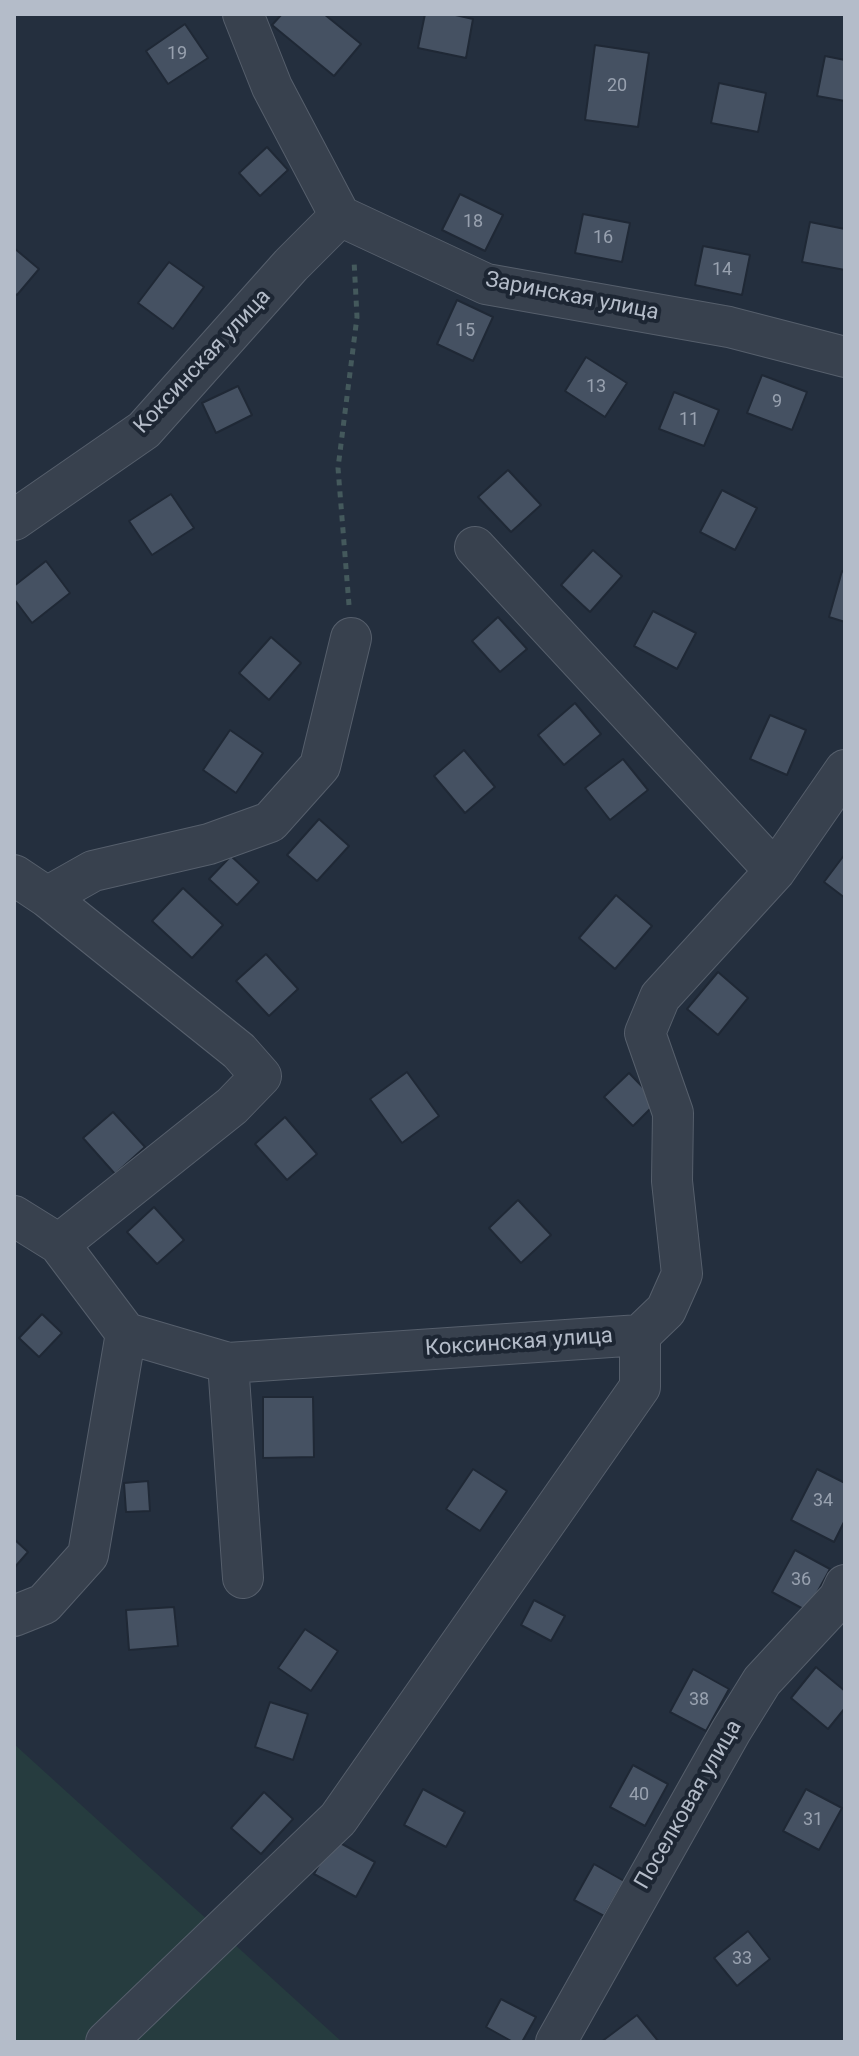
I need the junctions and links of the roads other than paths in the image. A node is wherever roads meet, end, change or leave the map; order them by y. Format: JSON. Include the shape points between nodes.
{"nodes":[{"id":1,"x":243,"y":14,"type":"edge"},
{"id":2,"x":346,"y":220,"type":"junction"},
{"id":3,"x":845,"y":357,"type":"edge"},
{"id":4,"x":14,"y":520,"type":"edge"},
{"id":5,"x":475,"y":547,"type":"dead end"},
{"id":6,"x":351,"y":638,"type":"road end"},
{"id":7,"x":845,"y":770,"type":"edge"},
{"id":8,"x":775,"y":871,"type":"junction"},
{"id":9,"x":14,"y":875,"type":"edge"},
{"id":10,"x":47,"y":897,"type":"junction"},
{"id":11,"x":14,"y":1216,"type":"edge"},
{"id":12,"x":59,"y":1244,"type":"junction"},
{"id":13,"x":126,"y":1333,"type":"junction"},
{"id":14,"x":640,"y":1335,"type":"junction"},
{"id":15,"x":228,"y":1363,"type":"junction"},
{"id":16,"x":243,"y":1578,"type":"dead end"},
{"id":17,"x":845,"y":1585,"type":"edge"},
{"id":18,"x":14,"y":1616,"type":"edge"},
{"id":19,"x":106,"y":2042,"type":"edge"},
{"id":20,"x":556,"y":2042,"type":"edge"}],
"edges":[{"from":1,"to":2,"type":"street","via":[[272,87]]},
{"from":2,"to":3,"type":"street","name":"Заринская улица","via":[[486,284],[729,327]]},
{"from":2,"to":4,"type":"street","name":"Коксинская улица","via":[[291,265],[144,430]]},
{"from":5,"to":8,"type":"street"},
{"from":6,"to":10,"type":"street","via":[[320,766],[270,822],[209,844],[93,871]]},
{"from":7,"to":8,"type":"street","name":"Коксинская улица"},
{"from":8,"to":14,"type":"street","name":"Коксинская улица","via":[[660,997],[645,1033],[673,1113],[672,1181],[682,1274],[666,1310]]},
{"from":9,"to":10,"type":"street"},
{"from":10,"to":12,"type":"street","via":[[239,1051],[261,1076],[232,1106]]},
{"from":11,"to":12,"type":"street"},
{"from":12,"to":13,"type":"street"},
{"from":13,"to":15,"type":"street","name":"Коксинская улица"},
{"from":13,"to":18,"type":"street","via":[[88,1555],[44,1604]]},
{"from":14,"to":15,"type":"street","name":"Коксинская улица"},
{"from":14,"to":19,"type":"street","via":[[640,1387],[338,1819]]},
{"from":15,"to":16,"type":"street"},
{"from":17,"to":20,"type":"street","name":"Поселковая улица","via":[[762,1681]]}]}
